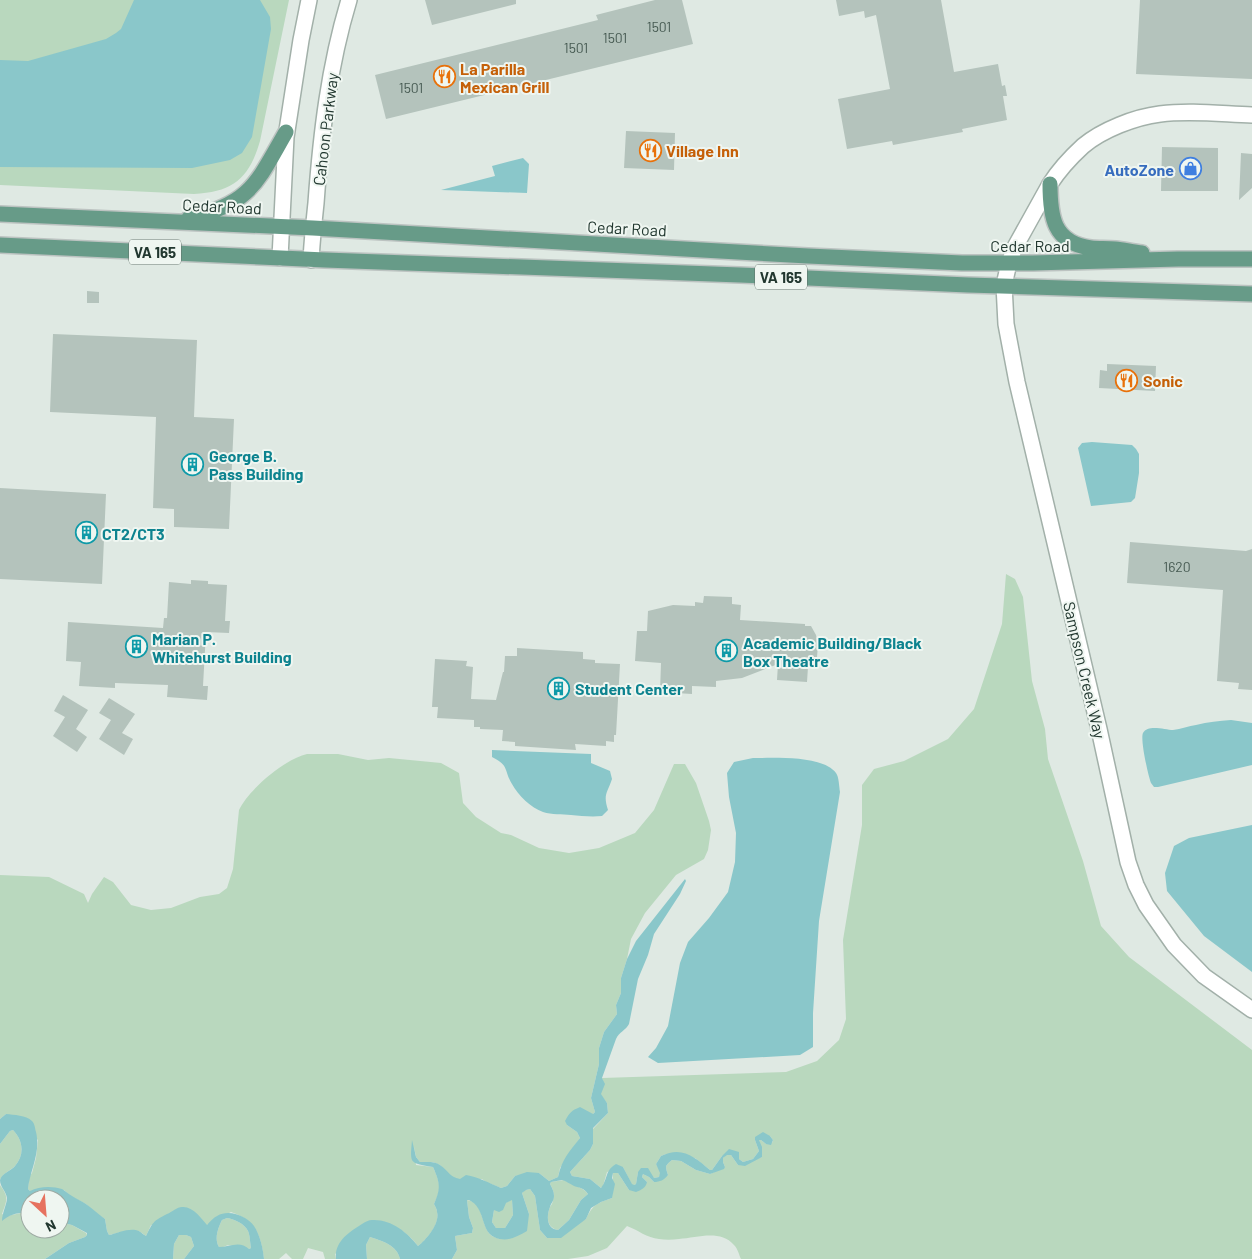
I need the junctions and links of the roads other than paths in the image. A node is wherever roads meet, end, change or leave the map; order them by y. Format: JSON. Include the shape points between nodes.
{"nodes":[{"id":1,"x":309,"y":0,"type":"edge"},
{"id":2,"x":349,"y":0,"type":"edge"},
{"id":3,"x":1252,"y":115,"type":"edge"},
{"id":4,"x":286,"y":132,"type":"junction"},
{"id":5,"x":1050,"y":184,"type":"junction"},
{"id":6,"x":0,"y":214,"type":"edge"},
{"id":7,"x":171,"y":222,"type":"junction"},
{"id":8,"x":282,"y":226,"type":"junction"},
{"id":9,"x":313,"y":228,"type":"junction"},
{"id":10,"x":0,"y":245,"type":"edge"},
{"id":11,"x":280,"y":258,"type":"junction"},
{"id":12,"x":1178,"y":259,"type":"junction"},
{"id":13,"x":1252,"y":259,"type":"edge"},
{"id":14,"x":311,"y":260,"type":"junction"},
{"id":15,"x":1009,"y":263,"type":"junction"},
{"id":16,"x":1004,"y":285,"type":"junction"},
{"id":17,"x":1252,"y":294,"type":"edge"},
{"id":18,"x":1252,"y":1010,"type":"edge"}],
"edges":[{"from":1,"to":4,"type":"street"},
{"from":2,"to":9,"type":"street","name":"Cahoon Parkway","via":[[333,61],[325,109]]},
{"from":3,"to":5,"type":"street","name":"Sampson Creek Way","via":[[1181,112],[1140,118],[1101,134],[1084,145]]},
{"from":4,"to":7,"type":"main road","via":[[262,174],[244,195],[221,209]]},
{"from":4,"to":8,"type":"street"},
{"from":5,"to":12,"type":"main road","via":[[1054,222],[1062,236],[1071,242],[1090,248]]},
{"from":5,"to":15,"type":"street","name":"Sampson Creek Way","via":[[1017,241]]},
{"from":6,"to":7,"type":"main road","name":"Cedar Road","number":"VA 165"},
{"from":7,"to":8,"type":"main road","name":"Cedar Road","number":"VA 165"},
{"from":8,"to":9,"type":"main road","name":"Cedar Road","number":"VA 165"},
{"from":8,"to":11,"type":"street"},
{"from":9,"to":14,"type":"street","name":"Cahoon Parkway"},
{"from":9,"to":15,"type":"main road","name":"Cedar Road","number":"VA 165","via":[[817,256]]},
{"from":10,"to":11,"type":"main road","number":"VA 165"},
{"from":11,"to":14,"type":"main road","number":"VA 165"},
{"from":12,"to":13,"type":"main road","name":"Cedar Road","number":"VA 165"},
{"from":12,"to":15,"type":"main road","name":"Cedar Road","number":"VA 165"},
{"from":14,"to":16,"type":"main road","number":"VA 165"},
{"from":15,"to":16,"type":"street","name":"Sampson Creek Way"},
{"from":16,"to":17,"type":"main road","number":"VA 165"},
{"from":16,"to":18,"type":"street","name":"Sampson Creek Way","via":[[1006,324],[1017,382],[1128,862],[1146,905],[1174,945],[1204,976]]}]}
